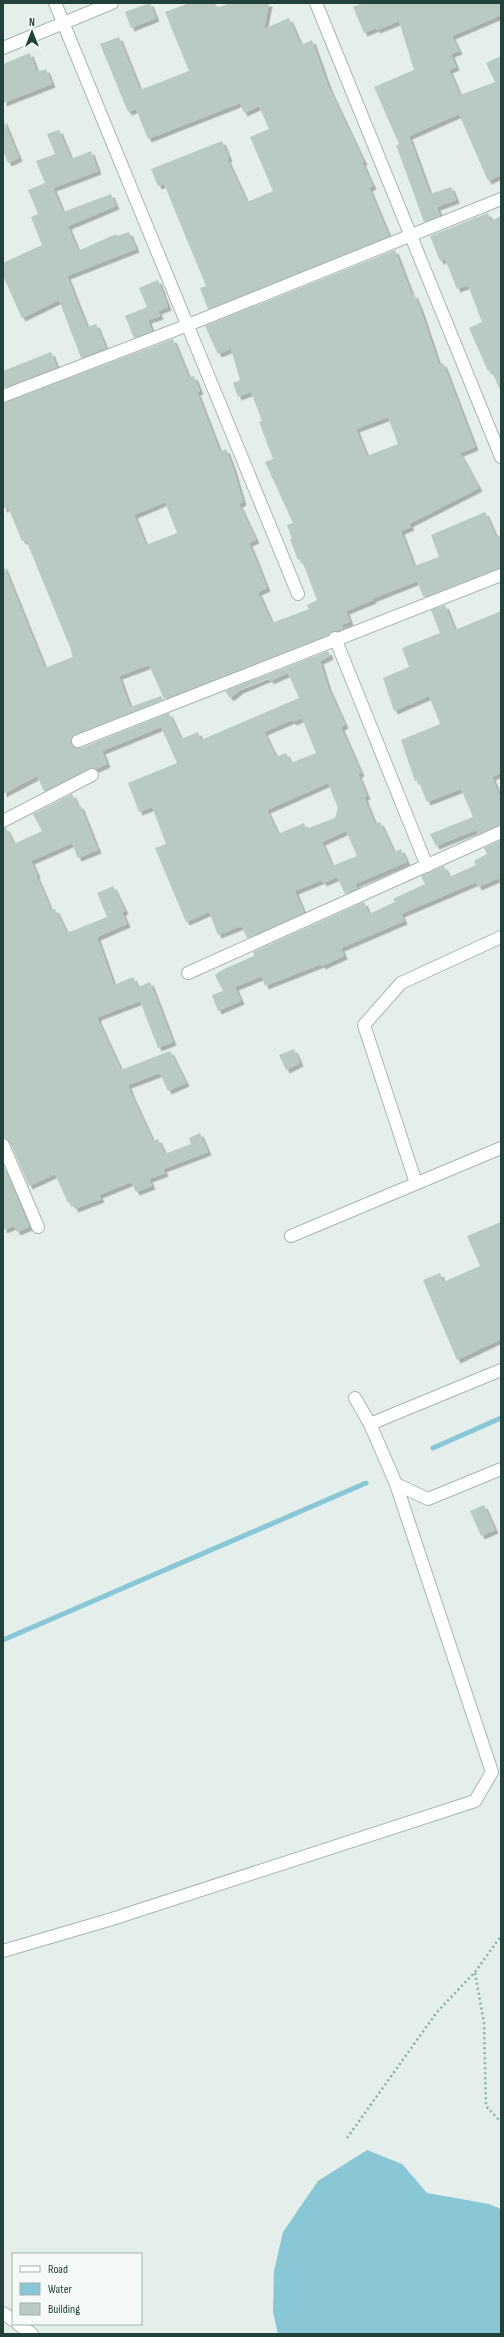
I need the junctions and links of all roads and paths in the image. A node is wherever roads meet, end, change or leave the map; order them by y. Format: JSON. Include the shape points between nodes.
{"nodes":[{"id":1,"x":55,"y":3,"type":"edge"},
{"id":2,"x":112,"y":3,"type":"edge"},
{"id":3,"x":316,"y":3,"type":"edge"},
{"id":4,"x":64,"y":24,"type":"junction"},
{"id":5,"x":3,"y":48,"type":"edge"},
{"id":6,"x":501,"y":199,"type":"edge"},
{"id":7,"x":411,"y":235,"type":"junction"},
{"id":8,"x":188,"y":325,"type":"junction"},
{"id":9,"x":3,"y":396,"type":"edge"},
{"id":10,"x":501,"y":457,"type":"edge"},
{"id":11,"x":501,"y":575,"type":"edge"},
{"id":12,"x":298,"y":594,"type":"dead end"},
{"id":13,"x":335,"y":638,"type":"junction"},
{"id":14,"x":78,"y":741,"type":"dead end"},
{"id":15,"x":92,"y":775,"type":"dead end"},
{"id":16,"x":3,"y":821,"type":"edge"},
{"id":17,"x":501,"y":832,"type":"edge"},
{"id":18,"x":427,"y":866,"type":"junction"},
{"id":19,"x":501,"y":937,"type":"edge"},
{"id":20,"x":188,"y":973,"type":"dead end"},
{"id":21,"x":3,"y":1145,"type":"edge"},
{"id":22,"x":501,"y":1148,"type":"edge"},
{"id":23,"x":416,"y":1184,"type":"junction"},
{"id":24,"x":38,"y":1227,"type":"dead end"},
{"id":25,"x":291,"y":1236,"type":"dead end"},
{"id":26,"x":501,"y":1370,"type":"edge"},
{"id":27,"x":355,"y":1398,"type":"dead end"},
{"id":28,"x":370,"y":1424,"type":"junction"},
{"id":29,"x":501,"y":1469,"type":"edge"},
{"id":30,"x":396,"y":1484,"type":"junction"},
{"id":31,"x":501,"y":1936,"type":"edge"},
{"id":32,"x":3,"y":1951,"type":"edge"},
{"id":33,"x":475,"y":1972,"type":"junction"},
{"id":34,"x":501,"y":2122,"type":"edge"},
{"id":35,"x":347,"y":2138,"type":"dead end"},
{"id":36,"x":3,"y":2313,"type":"edge"},
{"id":37,"x":12,"y":2319,"type":"edge"},
{"id":38,"x":19,"y":2325,"type":"edge"},
{"id":39,"x":32,"y":2334,"type":"edge"}],
"edges":[{"from":1,"to":4,"type":"street"},
{"from":2,"to":4,"type":"street"},
{"from":3,"to":7,"type":"street"},
{"from":4,"to":5,"type":"street"},
{"from":4,"to":8,"type":"street"},
{"from":6,"to":7,"type":"street"},
{"from":7,"to":8,"type":"street"},
{"from":7,"to":10,"type":"street"},
{"from":8,"to":9,"type":"street"},
{"from":8,"to":12,"type":"street"},
{"from":11,"to":13,"type":"street"},
{"from":13,"to":14,"type":"street"},
{"from":13,"to":18,"type":"street"},
{"from":15,"to":16,"type":"street"},
{"from":17,"to":18,"type":"street"},
{"from":18,"to":20,"type":"street"},
{"from":19,"to":23,"type":"street","via":[[401,983],[364,1024]]},
{"from":21,"to":24,"type":"street"},
{"from":22,"to":23,"type":"street"},
{"from":23,"to":25,"type":"street"},
{"from":26,"to":28,"type":"street"},
{"from":27,"to":28,"type":"street"},
{"from":28,"to":30,"type":"street"},
{"from":29,"to":30,"type":"street","via":[[428,1499]]},
{"from":30,"to":32,"type":"street","via":[[492,1772],[475,1801]]},
{"from":31,"to":33,"type":"path"},
{"from":33,"to":34,"type":"path","via":[[484,2023],[486,2106]]},
{"from":33,"to":35,"type":"path","via":[[437,2012]]},
{"from":36,"to":37,"type":"street"},
{"from":38,"to":39,"type":"street"}]}
